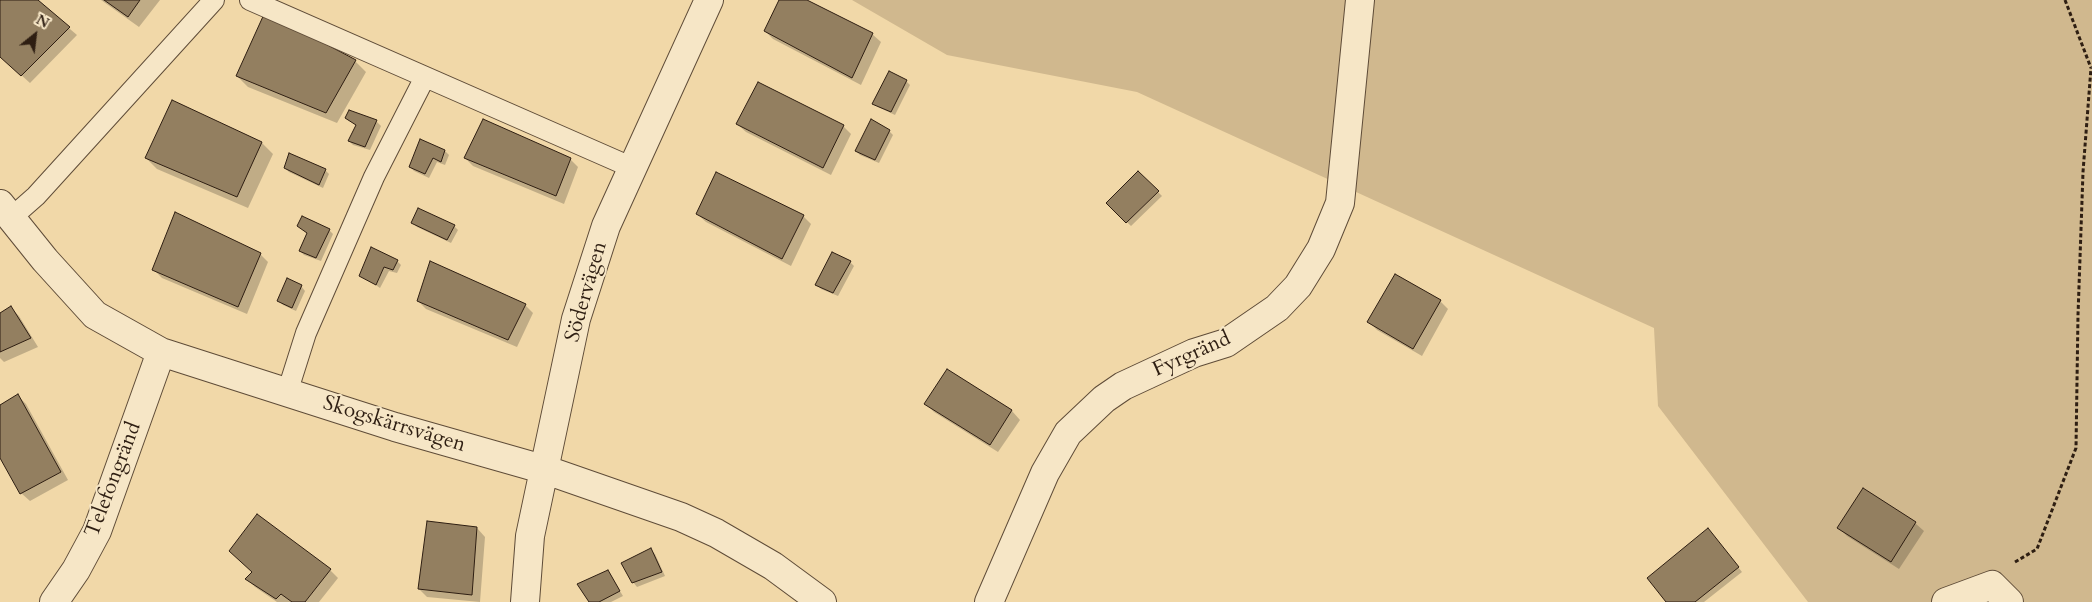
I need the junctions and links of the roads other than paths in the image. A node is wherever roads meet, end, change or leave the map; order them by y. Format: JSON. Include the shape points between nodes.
{"nodes":[{"id":1,"x":214,"y":0,"type":"edge"},
{"id":2,"x":250,"y":0,"type":"edge"},
{"id":3,"x":709,"y":0,"type":"edge"},
{"id":4,"x":1360,"y":0,"type":"edge"},
{"id":5,"x":424,"y":77,"type":"junction"},
{"id":6,"x":633,"y":168,"type":"junction"},
{"id":7,"x":5,"y":211,"type":"edge"},
{"id":8,"x":160,"y":352,"type":"junction"},
{"id":9,"x":287,"y":393,"type":"junction"},
{"id":10,"x":546,"y":470,"type":"junction"},
{"id":11,"x":2000,"y":594,"type":"edge"},
{"id":12,"x":54,"y":602,"type":"edge"},
{"id":13,"x":525,"y":602,"type":"edge"},
{"id":14,"x":822,"y":602,"type":"edge"},
{"id":15,"x":989,"y":602,"type":"edge"},
{"id":16,"x":1946,"y":602,"type":"edge"}],
"edges":[{"from":1,"to":7,"type":"lane","via":[[36,196]]},
{"from":2,"to":5,"type":"lane"},
{"from":3,"to":6,"type":"street","name":"Södervägen"},
{"from":4,"to":15,"type":"street","name":"Fyrgränd","via":[[1340,203],[1321,249],[1298,286],[1277,308],[1226,343],[1194,353],[1123,386],[1104,398],[1068,433],[1045,473]]},
{"from":5,"to":6,"type":"lane"},
{"from":5,"to":9,"type":"lane","via":[[374,177],[306,333]]},
{"from":6,"to":10,"type":"street","name":"Södervägen","via":[[606,226],[576,319]]},
{"from":7,"to":8,"type":"street","name":"Skogskärrsvägen","via":[[96,315]]},
{"from":8,"to":9,"type":"street","name":"Skogskärrsvägen"},
{"from":8,"to":12,"type":"street","name":"Telefongränd","via":[[97,531]]},
{"from":9,"to":10,"type":"street","name":"Skogskärrsvägen"},
{"from":10,"to":13,"type":"street","name":"Södervägen","via":[[530,536]]},
{"from":10,"to":14,"type":"street","name":"Skogskärrsvägen","via":[[681,517],[716,533],[773,566]]},
{"from":11,"to":16,"type":"street"}]}
